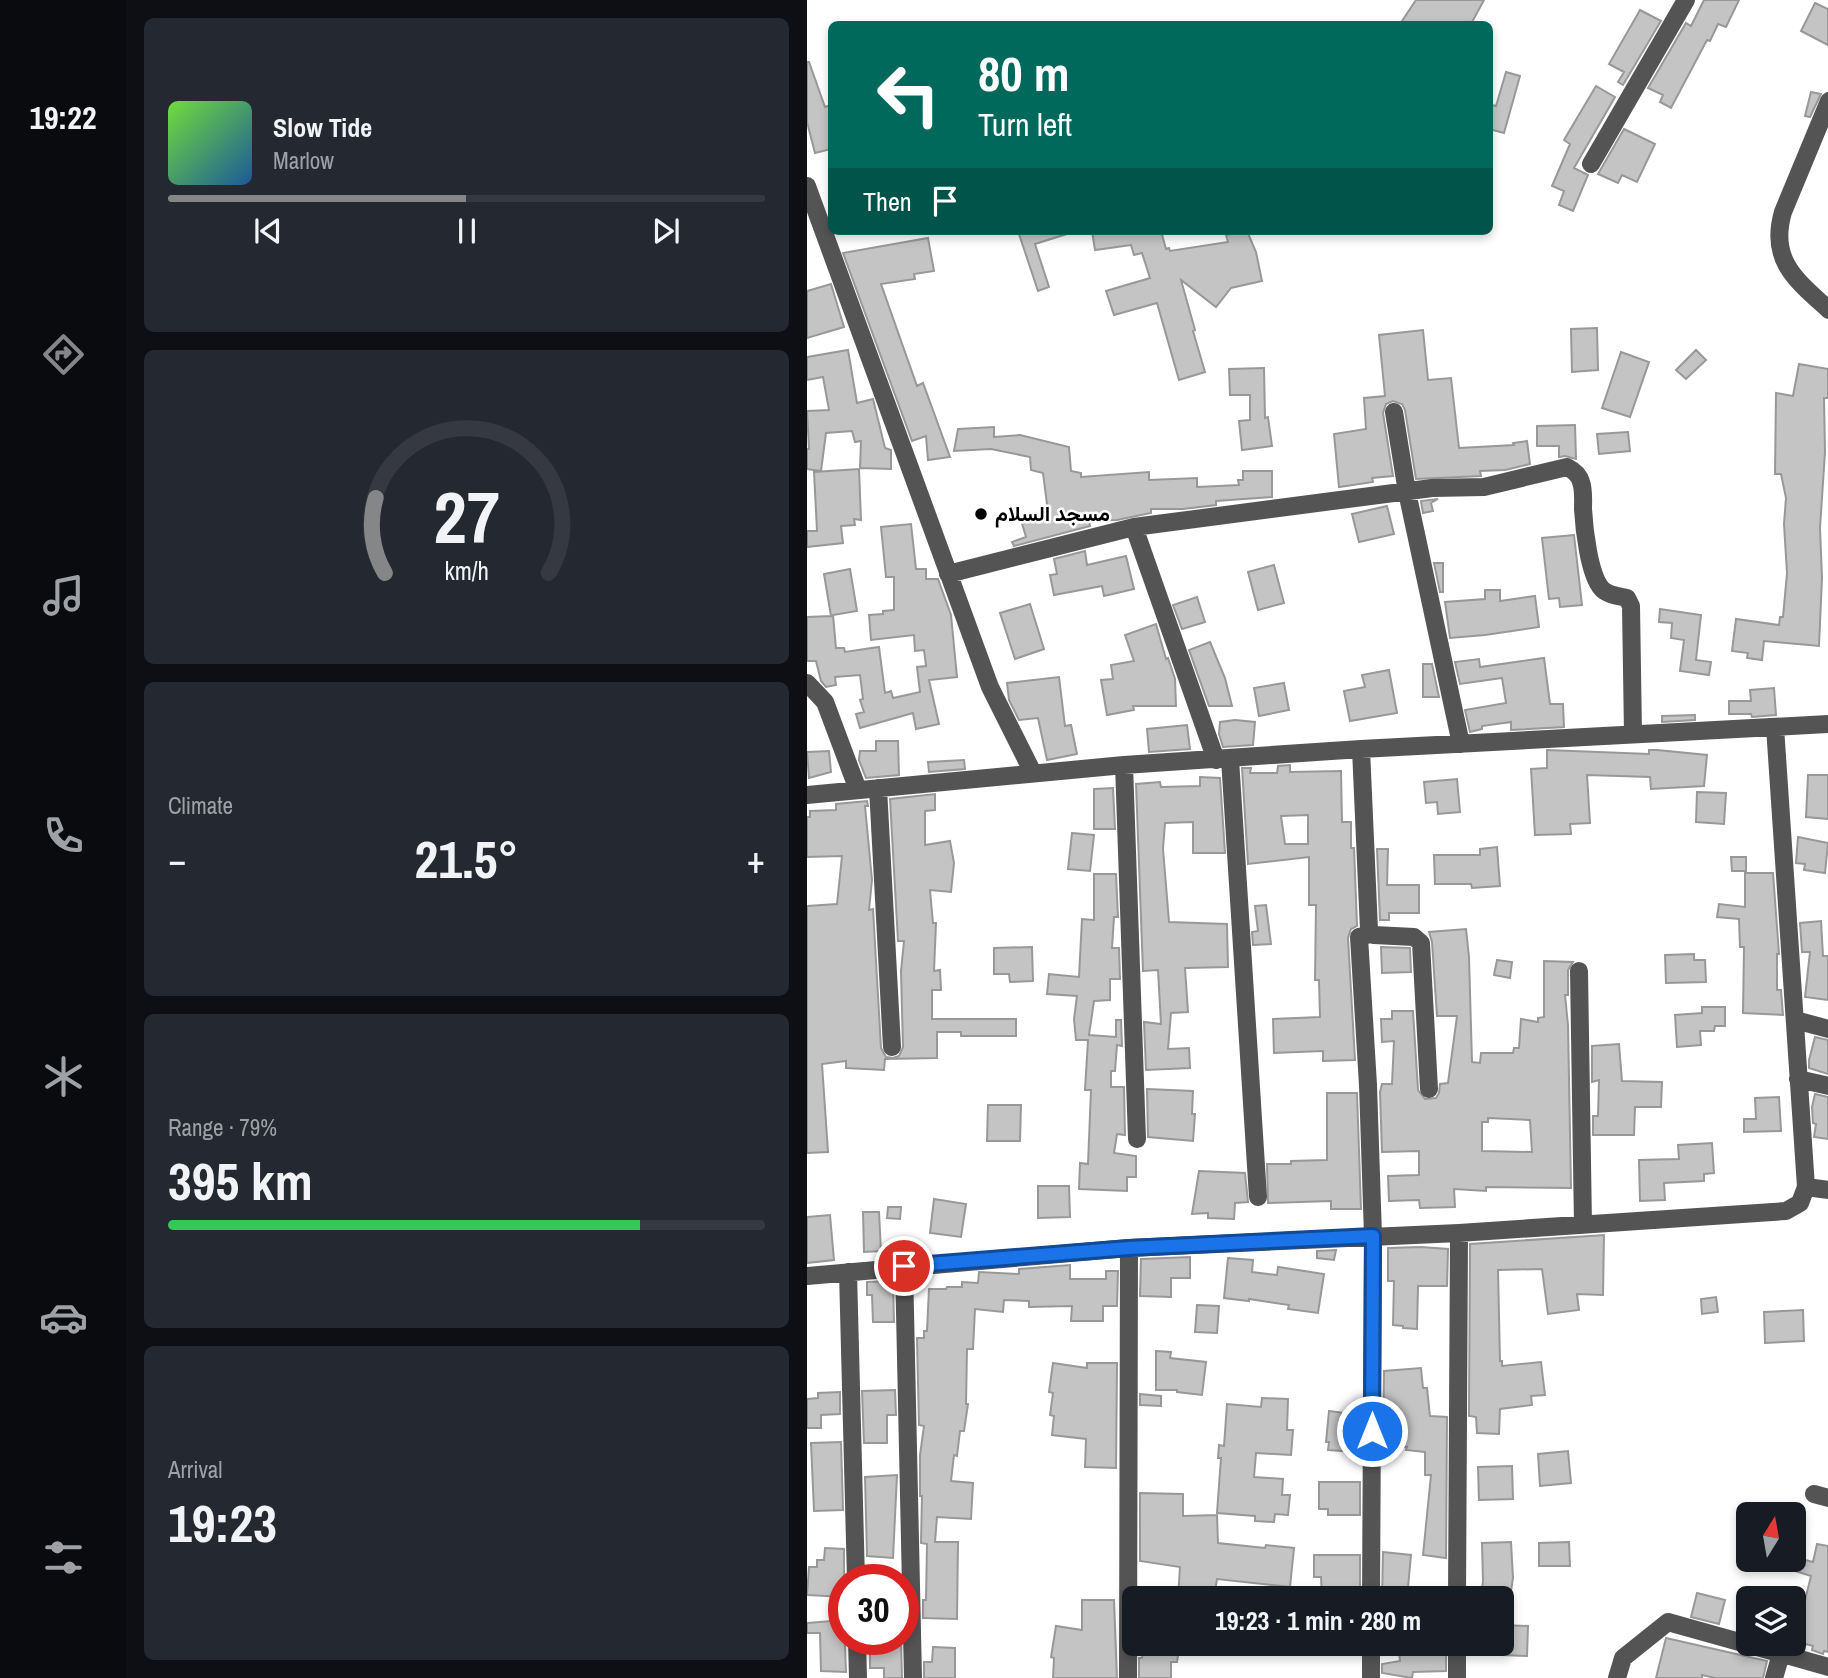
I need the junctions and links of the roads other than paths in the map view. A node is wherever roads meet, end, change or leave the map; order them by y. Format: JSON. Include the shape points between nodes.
{"nodes":[{"id":1,"x":1686,"y":0,"type":"edge"},
{"id":2,"x":1828,"y":101,"type":"edge"},
{"id":3,"x":1591,"y":164,"type":"dead end"},
{"id":4,"x":807,"y":186,"type":"edge"},
{"id":5,"x":1828,"y":310,"type":"edge"},
{"id":6,"x":1394,"y":412,"type":"dead end"},
{"id":7,"x":1407,"y":492,"type":"junction"},
{"id":8,"x":1134,"y":527,"type":"junction"},
{"id":9,"x":948,"y":574,"type":"junction"},
{"id":10,"x":807,"y":683,"type":"edge"},
{"id":11,"x":1828,"y":724,"type":"edge"},
{"id":12,"x":1775,"y":727,"type":"junction"},
{"id":13,"x":1633,"y":734,"type":"junction"},
{"id":14,"x":1461,"y":744,"type":"junction"},
{"id":15,"x":1361,"y":749,"type":"junction"},
{"id":16,"x":1223,"y":759,"type":"junction"},
{"id":17,"x":1124,"y":765,"type":"junction"},
{"id":18,"x":1033,"y":773,"type":"junction"},
{"id":19,"x":878,"y":788,"type":"junction"},
{"id":20,"x":858,"y":790,"type":"junction"},
{"id":21,"x":807,"y":795,"type":"edge"},
{"id":22,"x":1370,"y":934,"type":"junction"},
{"id":23,"x":1579,"y":971,"type":"dead end"},
{"id":24,"x":1795,"y":1020,"type":"junction"},
{"id":25,"x":1828,"y":1028,"type":"edge"},
{"id":26,"x":892,"y":1047,"type":"dead end"},
{"id":27,"x":1798,"y":1079,"type":"junction"},
{"id":28,"x":1828,"y":1086,"type":"edge"},
{"id":29,"x":1429,"y":1090,"type":"dead end"},
{"id":30,"x":1137,"y":1139,"type":"dead end"},
{"id":31,"x":1806,"y":1187,"type":"junction"},
{"id":32,"x":1828,"y":1190,"type":"edge"},
{"id":33,"x":1258,"y":1197,"type":"dead end"},
{"id":34,"x":1583,"y":1225,"type":"junction"},
{"id":35,"x":1459,"y":1233,"type":"junction"},
{"id":36,"x":1373,"y":1236,"type":"junction"},
{"id":37,"x":1129,"y":1248,"type":"junction"},
{"id":38,"x":904,"y":1266,"type":"junction"},
{"id":39,"x":848,"y":1272,"type":"junction"},
{"id":40,"x":807,"y":1276,"type":"edge"},
{"id":41,"x":855,"y":1564,"type":"edge"},
{"id":42,"x":1371,"y":1586,"type":"edge"},
{"id":43,"x":1457,"y":1586,"type":"edge"},
{"id":44,"x":1736,"y":1641,"type":"edge"},
{"id":45,"x":857,"y":1655,"type":"edge"},
{"id":46,"x":1371,"y":1656,"type":"edge"},
{"id":47,"x":1457,"y":1656,"type":"edge"},
{"id":48,"x":1780,"y":1656,"type":"edge"},
{"id":49,"x":1788,"y":1656,"type":"edge"},
{"id":50,"x":1828,"y":1667,"type":"edge"},
{"id":51,"x":858,"y":1678,"type":"edge"},
{"id":52,"x":913,"y":1678,"type":"edge"},
{"id":53,"x":1127,"y":1678,"type":"edge"},
{"id":54,"x":1371,"y":1678,"type":"edge"},
{"id":55,"x":1457,"y":1678,"type":"edge"},
{"id":56,"x":1617,"y":1678,"type":"edge"},
{"id":57,"x":1774,"y":1678,"type":"edge"}],
"edges":[{"from":1,"to":3,"type":"street"},
{"from":2,"to":5,"type":"street","via":[[1783,212],[1778,240],[1787,268]]},
{"from":4,"to":9,"type":"street"},
{"from":6,"to":7,"type":"street"},
{"from":7,"to":8,"type":"street"},
{"from":7,"to":13,"type":"street","via":[[1484,487],[1567,467],[1574,470],[1581,481],[1595,576],[1601,588],[1627,598],[1631,606]]},
{"from":7,"to":14,"type":"street"},
{"from":8,"to":9,"type":"street"},
{"from":8,"to":16,"type":"street"},
{"from":9,"to":18,"type":"street","via":[[990,687]]},
{"from":10,"to":20,"type":"street","via":[[825,702]]},
{"from":11,"to":12,"type":"street"},
{"from":12,"to":13,"type":"street"},
{"from":12,"to":24,"type":"street"},
{"from":13,"to":14,"type":"street"},
{"from":14,"to":15,"type":"street"},
{"from":15,"to":16,"type":"street"},
{"from":15,"to":22,"type":"street"},
{"from":16,"to":17,"type":"street"},
{"from":16,"to":33,"type":"street"},
{"from":17,"to":18,"type":"street"},
{"from":17,"to":30,"type":"street"},
{"from":18,"to":19,"type":"street"},
{"from":19,"to":20,"type":"street"},
{"from":19,"to":26,"type":"street"},
{"from":20,"to":21,"type":"street"},
{"from":22,"to":29,"type":"street","via":[[1414,937],[1421,943]]},
{"from":22,"to":36,"type":"street","via":[[1359,936]]},
{"from":23,"to":34,"type":"street"},
{"from":24,"to":25,"type":"street"},
{"from":24,"to":27,"type":"street"},
{"from":27,"to":28,"type":"street"},
{"from":27,"to":31,"type":"street"},
{"from":31,"to":32,"type":"street"},
{"from":31,"to":34,"type":"street","via":[[1799,1203],[1786,1211]]},
{"from":34,"to":35,"type":"street"},
{"from":35,"to":36,"type":"street"},
{"from":35,"to":43,"type":"street"},
{"from":36,"to":37,"type":"street"},
{"from":36,"to":42,"type":"street"},
{"from":37,"to":38,"type":"street"},
{"from":37,"to":53,"type":"street"},
{"from":38,"to":39,"type":"street"},
{"from":38,"to":52,"type":"street"},
{"from":39,"to":40,"type":"street"},
{"from":39,"to":41,"type":"street"},
{"from":44,"to":56,"type":"street","via":[[1668,1622],[1623,1658]]},
{"from":45,"to":51,"type":"street"},
{"from":46,"to":54,"type":"street"},
{"from":47,"to":55,"type":"street"},
{"from":48,"to":57,"type":"street"},
{"from":49,"to":50,"type":"street"}]}
